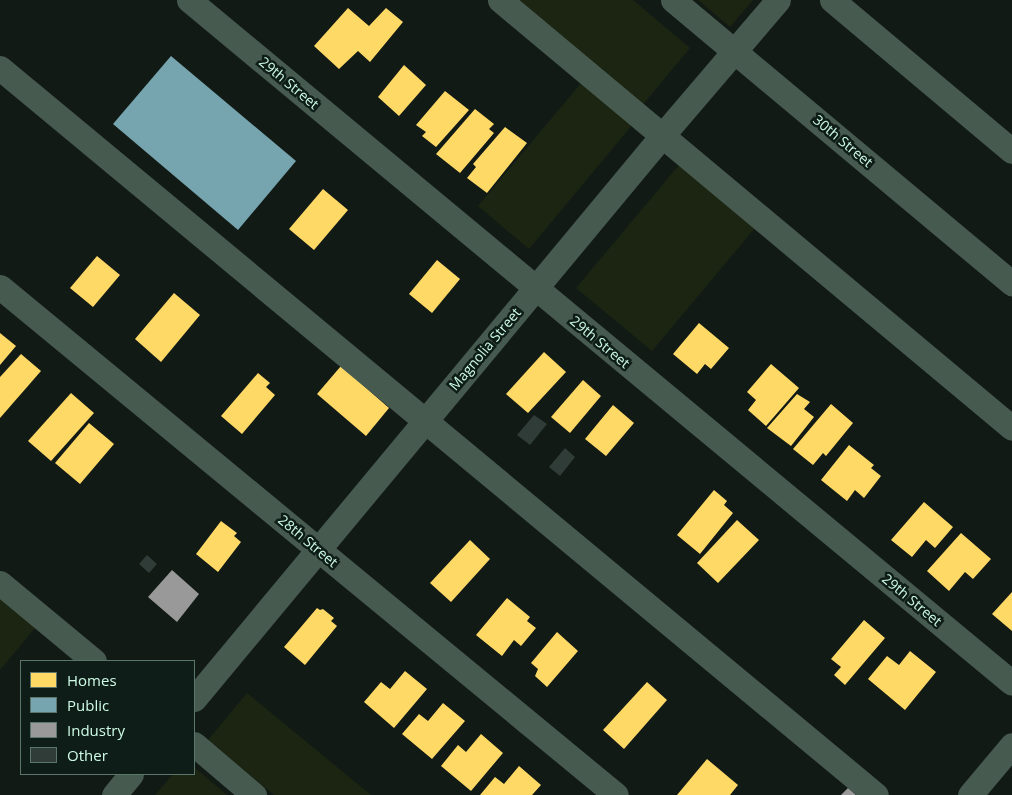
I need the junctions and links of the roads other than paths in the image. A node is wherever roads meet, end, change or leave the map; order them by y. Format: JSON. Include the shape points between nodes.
{"nodes":[{"id":1,"x":189,"y":0,"type":"edge"},
{"id":2,"x":500,"y":0,"type":"edge"},
{"id":3,"x":673,"y":0,"type":"edge"},
{"id":4,"x":778,"y":0,"type":"edge"},
{"id":5,"x":832,"y":0,"type":"edge"},
{"id":6,"x":735,"y":51,"type":"junction"},
{"id":7,"x":0,"y":68,"type":"edge"},
{"id":8,"x":661,"y":137,"type":"junction"},
{"id":9,"x":1012,"y":151,"type":"edge"},
{"id":10,"x":1012,"y":283,"type":"edge"},
{"id":11,"x":0,"y":287,"type":"edge"},
{"id":12,"x":535,"y":288,"type":"junction"},
{"id":13,"x":424,"y":422,"type":"junction"},
{"id":14,"x":1012,"y":428,"type":"edge"},
{"id":15,"x":318,"y":550,"type":"junction"},
{"id":16,"x":0,"y":583,"type":"edge"},
{"id":17,"x":93,"y":660,"type":"edge"},
{"id":18,"x":1012,"y":683,"type":"edge"},
{"id":19,"x":195,"y":698,"type":"edge"},
{"id":20,"x":195,"y":745,"type":"edge"},
{"id":21,"x":1012,"y":745,"type":"edge"},
{"id":22,"x":130,"y":775,"type":"edge"},
{"id":23,"x":114,"y":795,"type":"edge"},
{"id":24,"x":254,"y":795,"type":"edge"},
{"id":25,"x":616,"y":795,"type":"edge"},
{"id":26,"x":876,"y":795,"type":"edge"},
{"id":27,"x":970,"y":795,"type":"edge"}],
"edges":[{"from":1,"to":12,"type":"street","name":"29th Street"},
{"from":2,"to":8,"type":"street"},
{"from":3,"to":6,"type":"street","name":"30th Street"},
{"from":4,"to":6,"type":"street","name":"Magnolia Street"},
{"from":5,"to":9,"type":"street"},
{"from":6,"to":8,"type":"street","name":"Magnolia Street"},
{"from":6,"to":10,"type":"street","name":"30th Street"},
{"from":7,"to":13,"type":"street"},
{"from":8,"to":12,"type":"street","name":"Magnolia Street"},
{"from":8,"to":14,"type":"street"},
{"from":11,"to":15,"type":"street","name":"28th Street"},
{"from":12,"to":13,"type":"street","name":"Magnolia Street"},
{"from":12,"to":18,"type":"street","name":"29th Street"},
{"from":13,"to":15,"type":"street","name":"Magnolia Street"},
{"from":13,"to":26,"type":"street"},
{"from":15,"to":19,"type":"street","name":"Magnolia Street"},
{"from":15,"to":25,"type":"street","name":"28th Street"},
{"from":16,"to":17,"type":"street"},
{"from":20,"to":24,"type":"street"},
{"from":21,"to":27,"type":"street"},
{"from":22,"to":23,"type":"street"}]}
